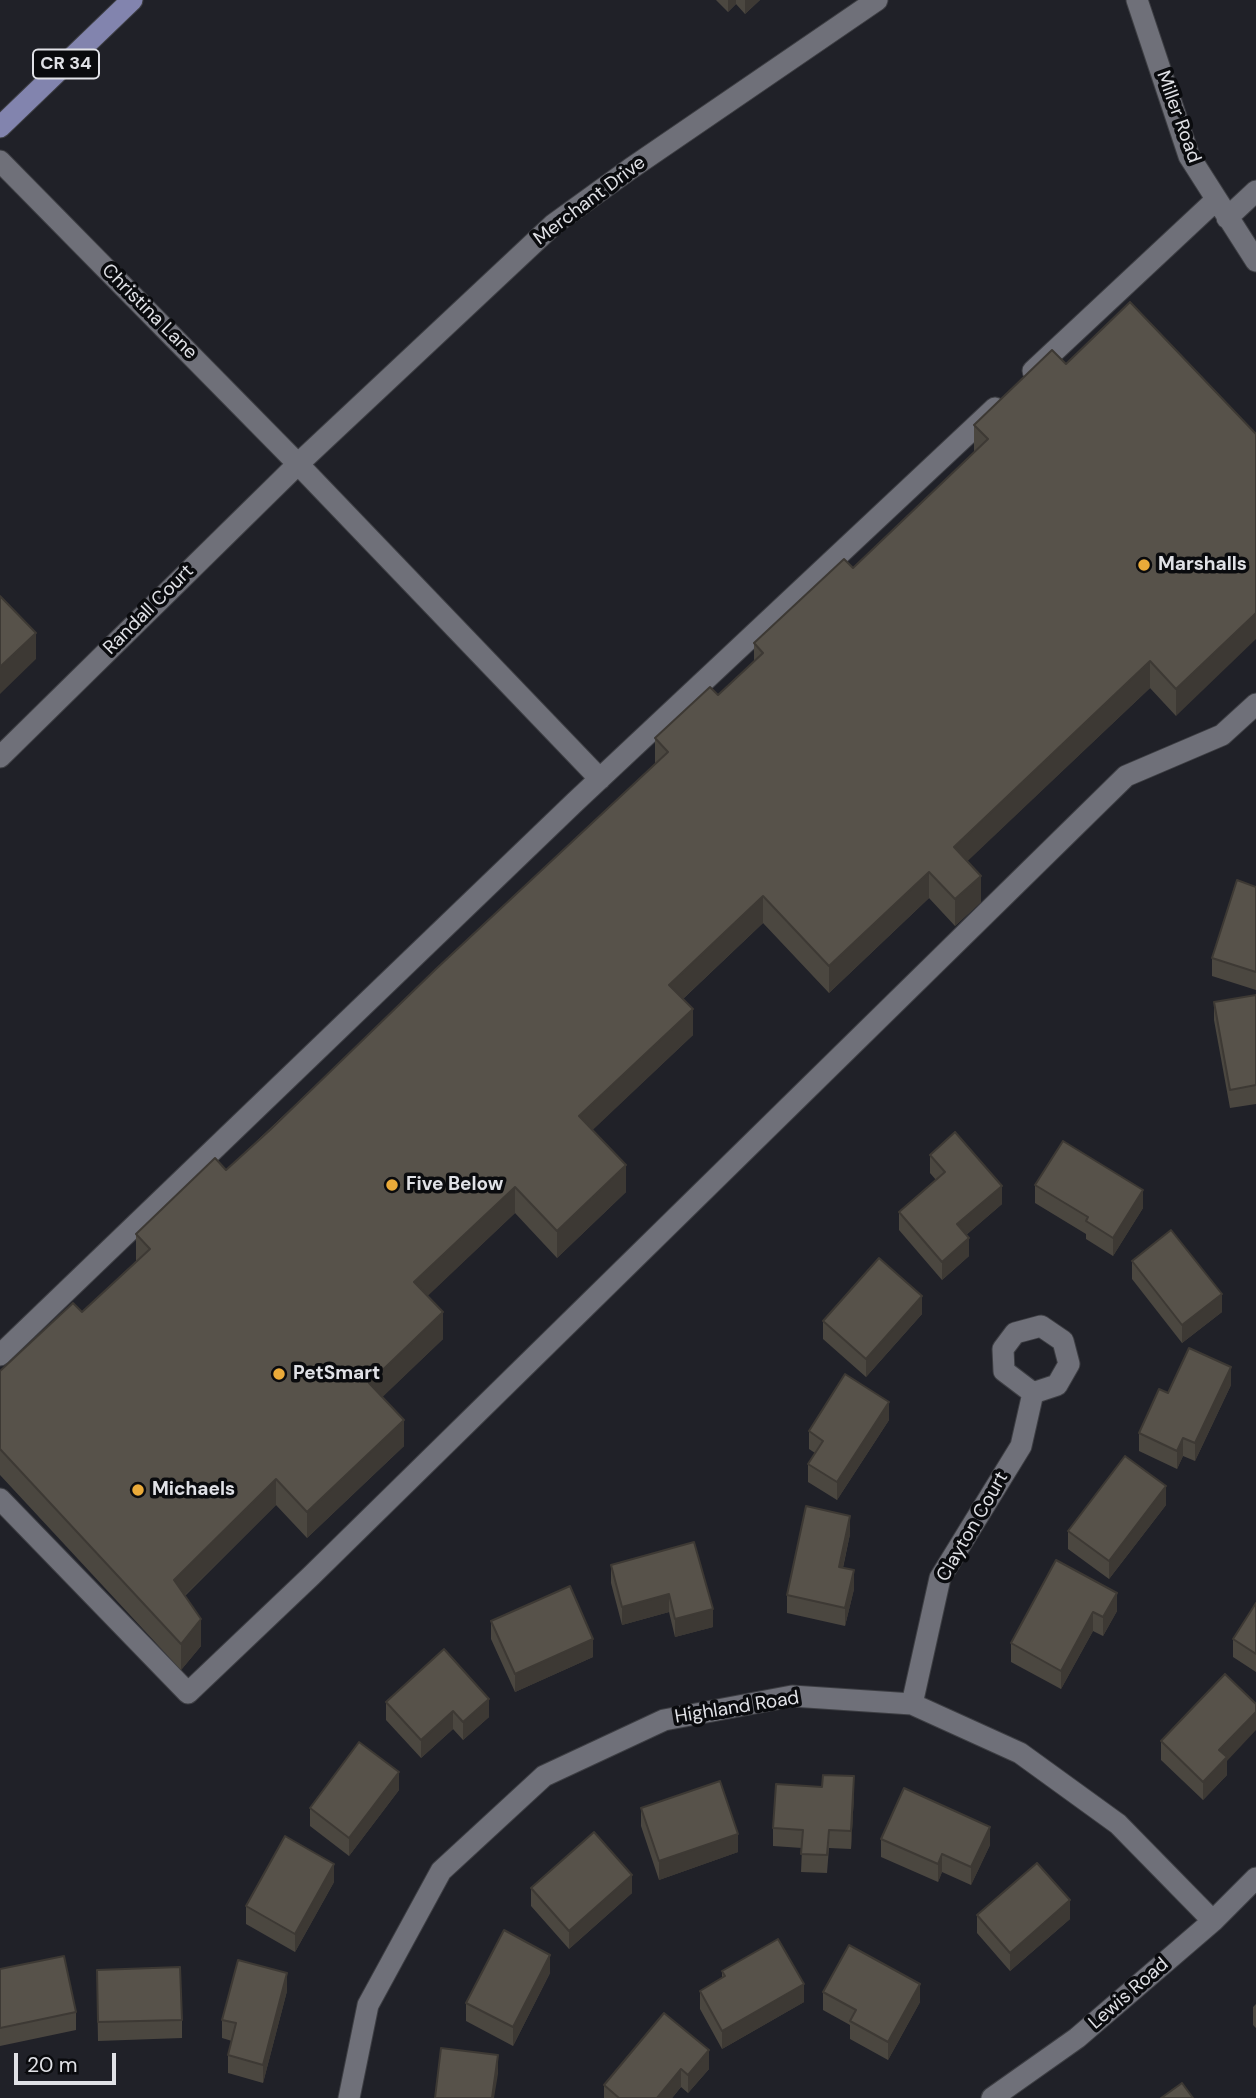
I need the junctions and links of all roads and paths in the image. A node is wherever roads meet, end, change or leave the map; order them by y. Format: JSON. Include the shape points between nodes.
{"nodes":[{"id":1,"x":132,"y":0,"type":"edge"},
{"id":2,"x":877,"y":0,"type":"edge"},
{"id":3,"x":1138,"y":0,"type":"edge"},
{"id":4,"x":0,"y":127,"type":"edge"},
{"id":5,"x":0,"y":160,"type":"edge"},
{"id":6,"x":1256,"y":191,"type":"edge"},
{"id":7,"x":1221,"y":209,"type":"junction"},
{"id":8,"x":1256,"y":261,"type":"edge"},
{"id":9,"x":299,"y":464,"type":"junction"},
{"id":10,"x":1256,"y":704,"type":"edge"},
{"id":11,"x":0,"y":757,"type":"edge"},
{"id":12,"x":600,"y":779,"type":"junction"},
{"id":13,"x":0,"y":1354,"type":"edge"},
{"id":14,"x":1033,"y":1393,"type":"dead end"},
{"id":15,"x":0,"y":1499,"type":"edge"},
{"id":16,"x":912,"y":1704,"type":"junction"},
{"id":17,"x":1256,"y":1878,"type":"edge"},
{"id":18,"x":1213,"y":1921,"type":"junction"},
{"id":19,"x":349,"y":2098,"type":"edge"},
{"id":20,"x":992,"y":2098,"type":"edge"}],
"edges":[{"from":1,"to":4,"type":"main road","number":"CR 34"},
{"from":2,"to":9,"type":"street","name":"Merchant Drive","via":[[554,224]]},
{"from":3,"to":7,"type":"street","name":"Miller Road","via":[[1189,156]]},
{"from":5,"to":9,"type":"street","name":"Christina Lane"},
{"from":6,"to":7,"type":"street"},
{"from":7,"to":8,"type":"street","name":"Miller Road"},
{"from":7,"to":12,"type":"street","via":[[1016,387]]},
{"from":9,"to":11,"type":"street","name":"Randall Court"},
{"from":9,"to":12,"type":"street","name":"Christina Lane"},
{"from":10,"to":15,"type":"street","via":[[1222,735],[1126,776],[188,1693]]},
{"from":12,"to":13,"type":"street"},
{"from":14,"to":16,"type":"street","name":"Clayton Court","via":[[1021,1446],[940,1578]]},
{"from":16,"to":18,"type":"street","name":"Highland Road","via":[[1020,1753],[1118,1824]]},
{"from":16,"to":19,"type":"street","name":"Highland Road","via":[[792,1696],[664,1720],[544,1776],[441,1871],[368,2005]]},
{"from":17,"to":18,"type":"street","name":"Lewis Road"},
{"from":18,"to":20,"type":"street","name":"Lewis Road","via":[[1077,2038]]}]}
